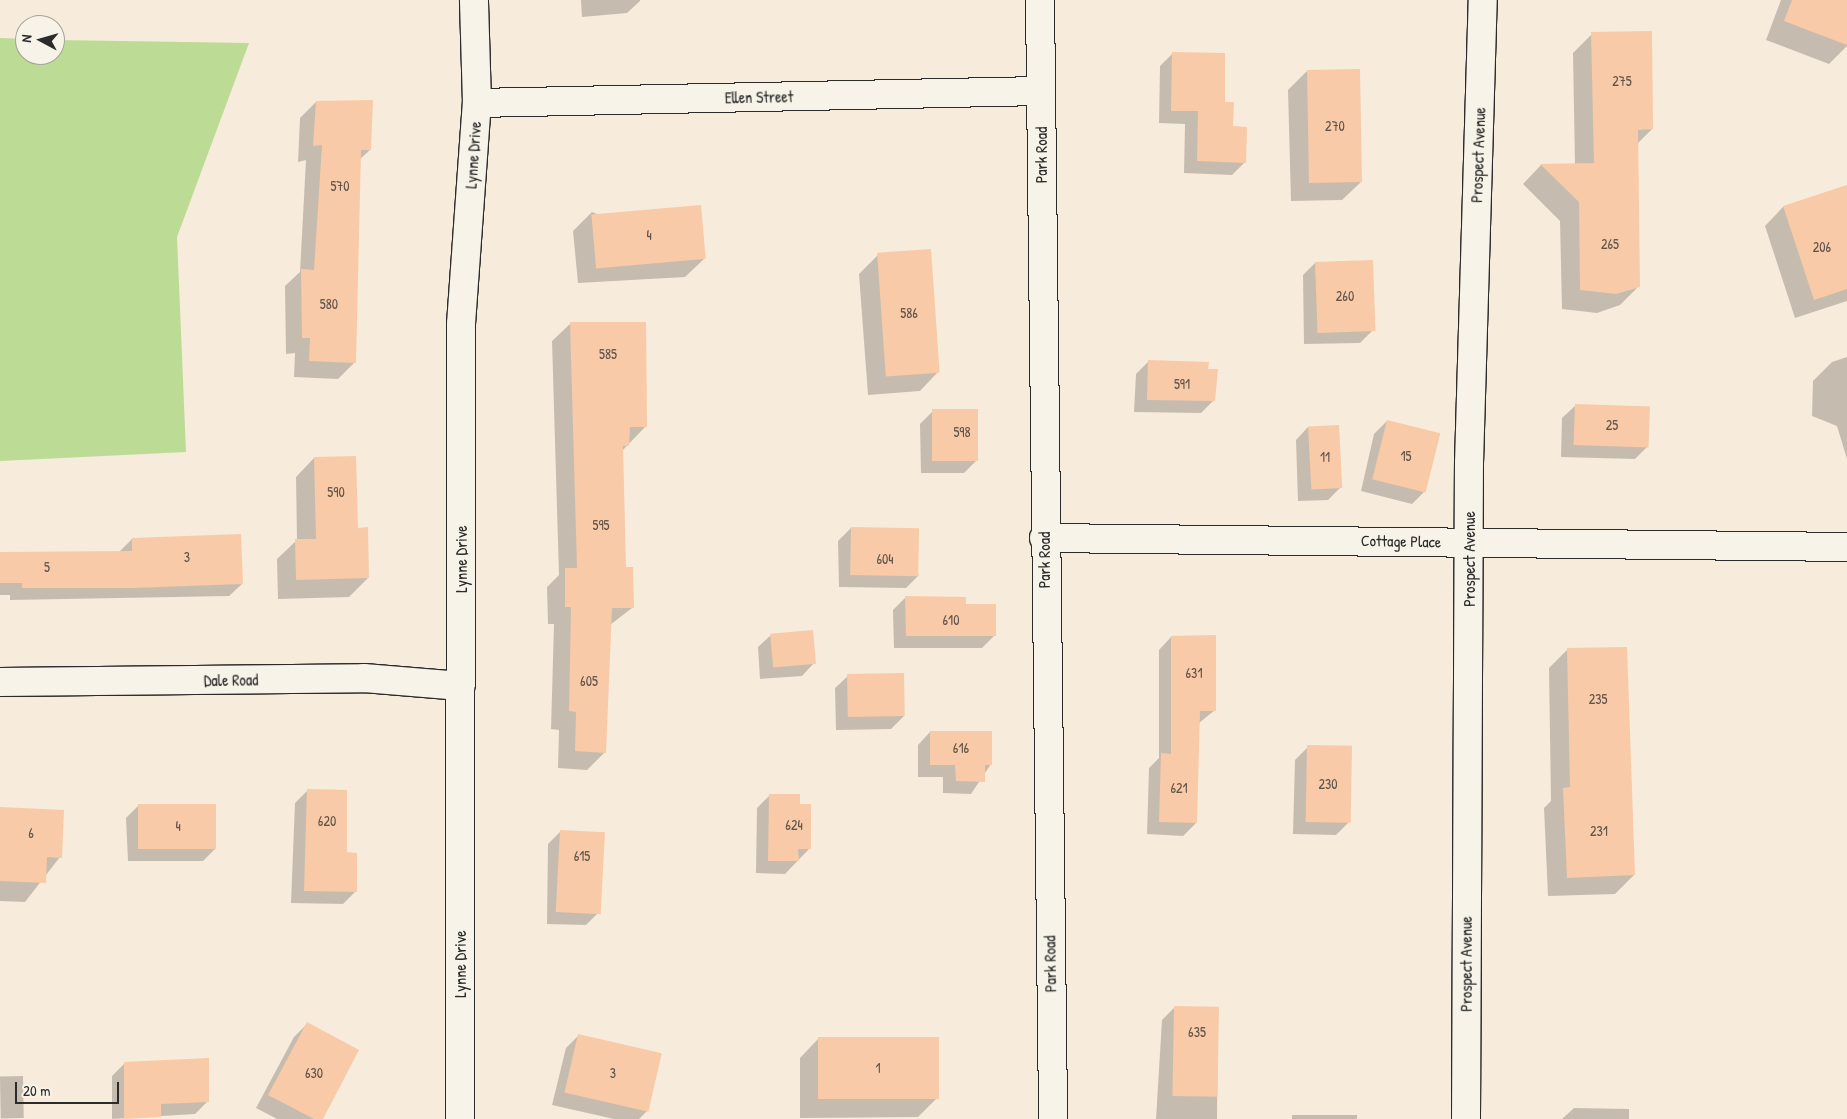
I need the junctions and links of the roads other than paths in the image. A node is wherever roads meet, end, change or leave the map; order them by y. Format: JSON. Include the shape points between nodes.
{"nodes":[{"id":1,"x":474,"y":0,"type":"edge"},
{"id":2,"x":1040,"y":0,"type":"edge"},
{"id":3,"x":1483,"y":0,"type":"edge"},
{"id":4,"x":1040,"y":91,"type":"junction"},
{"id":5,"x":477,"y":103,"type":"junction"},
{"id":6,"x":1044,"y":538,"type":"junction"},
{"id":7,"x":1469,"y":542,"type":"junction"},
{"id":8,"x":1847,"y":547,"type":"edge"},
{"id":9,"x":0,"y":682,"type":"edge"},
{"id":10,"x":461,"y":686,"type":"junction"},
{"id":11,"x":460,"y":1119,"type":"edge"},
{"id":12,"x":1053,"y":1119,"type":"edge"},
{"id":13,"x":1466,"y":1119,"type":"edge"}],
"edges":[{"from":1,"to":5,"type":"street","name":"Lynne Drive"},
{"from":2,"to":4,"type":"street","name":"Park Road"},
{"from":3,"to":7,"type":"street","name":"Prospect Avenue"},
{"from":4,"to":5,"type":"street","name":"Ellen Street"},
{"from":4,"to":6,"type":"street","name":"Park Road"},
{"from":5,"to":10,"type":"street","name":"Lynne Drive","via":[[461,324]]},
{"from":6,"to":7,"type":"street","name":"Cottage Place"},
{"from":6,"to":12,"type":"street","name":"Park Road"},
{"from":7,"to":8,"type":"street","name":"Cottage Place"},
{"from":7,"to":13,"type":"street","name":"Prospect Avenue"},
{"from":9,"to":10,"type":"street","name":"Dale Road","via":[[364,678]]},
{"from":10,"to":11,"type":"street","name":"Lynne Drive"}]}
